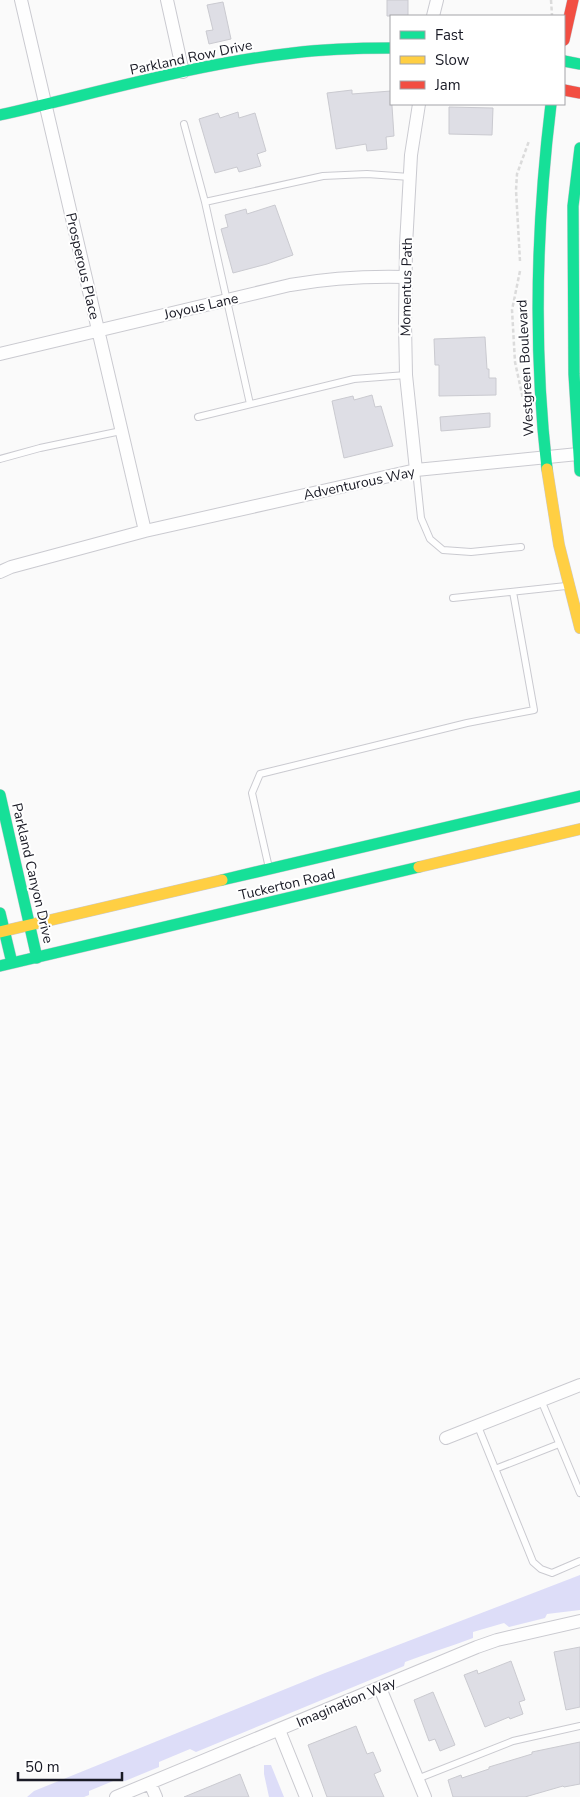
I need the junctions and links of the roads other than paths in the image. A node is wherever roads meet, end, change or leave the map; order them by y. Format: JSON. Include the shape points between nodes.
{"nodes":[{"id":1,"x":21,"y":0,"type":"edge"},
{"id":2,"x":167,"y":0,"type":"edge"},
{"id":3,"x":437,"y":0,"type":"edge"},
{"id":4,"x":573,"y":0,"type":"edge"},
{"id":5,"x":433,"y":15,"type":"edge"},
{"id":6,"x":565,"y":36,"type":"edge"},
{"id":7,"x":390,"y":48,"type":"edge"},
{"id":8,"x":565,"y":61,"type":"edge"},
{"id":9,"x":580,"y":64,"type":"edge"},
{"id":10,"x":183,"y":72,"type":"junction"},
{"id":11,"x":565,"y":90,"type":"edge"},
{"id":12,"x":580,"y":93,"type":"edge"},
{"id":13,"x":46,"y":105,"type":"junction"},
{"id":14,"x":418,"y":105,"type":"edge"},
{"id":15,"x":551,"y":105,"type":"edge"},
{"id":16,"x":0,"y":115,"type":"edge"},
{"id":17,"x":184,"y":124,"type":"dead end"},
{"id":18,"x":580,"y":148,"type":"edge"},
{"id":19,"x":410,"y":177,"type":"junction"},
{"id":20,"x":205,"y":202,"type":"junction"},
{"id":21,"x":405,"y":277,"type":"junction"},
{"id":22,"x":226,"y":300,"type":"junction"},
{"id":23,"x":98,"y":330,"type":"junction"},
{"id":24,"x":0,"y":354,"type":"edge"},
{"id":25,"x":406,"y":375,"type":"junction"},
{"id":26,"x":250,"y":404,"type":"junction"},
{"id":27,"x":198,"y":417,"type":"dead end"},
{"id":28,"x":122,"y":431,"type":"junction"},
{"id":29,"x":578,"y":454,"type":"junction"},
{"id":30,"x":546,"y":457,"type":"junction"},
{"id":31,"x":0,"y":459,"type":"edge"},
{"id":32,"x":416,"y":470,"type":"junction"},
{"id":33,"x":580,"y":471,"type":"edge"},
{"id":34,"x":144,"y":531,"type":"junction"},
{"id":35,"x":521,"y":547,"type":"dead end"},
{"id":36,"x":0,"y":572,"type":"edge"},
{"id":37,"x":570,"y":585,"type":"junction"},
{"id":38,"x":513,"y":592,"type":"junction"},
{"id":39,"x":453,"y":598,"type":"dead end"},
{"id":40,"x":580,"y":628,"type":"edge"},
{"id":41,"x":0,"y":795,"type":"edge"},
{"id":42,"x":580,"y":796,"type":"edge"},
{"id":43,"x":580,"y":829,"type":"edge"},
{"id":44,"x":269,"y":868,"type":"junction"},
{"id":45,"x":0,"y":913,"type":"edge"},
{"id":46,"x":29,"y":925,"type":"junction"},
{"id":47,"x":2,"y":932,"type":"edge"},
{"id":48,"x":37,"y":958,"type":"junction"},
{"id":49,"x":12,"y":963,"type":"junction"},
{"id":50,"x":0,"y":966,"type":"edge"},
{"id":51,"x":580,"y":1385,"type":"edge"},
{"id":52,"x":541,"y":1400,"type":"junction"},
{"id":53,"x":477,"y":1424,"type":"junction"},
{"id":54,"x":446,"y":1438,"type":"dead end"},
{"id":55,"x":560,"y":1444,"type":"junction"},
{"id":56,"x":496,"y":1469,"type":"junction"},
{"id":57,"x":580,"y":1493,"type":"edge"},
{"id":58,"x":580,"y":1561,"type":"edge"},
{"id":59,"x":580,"y":1621,"type":"edge"},
{"id":60,"x":380,"y":1688,"type":"junction"},
{"id":61,"x":580,"y":1726,"type":"edge"},
{"id":62,"x":279,"y":1730,"type":"junction"},
{"id":63,"x":417,"y":1779,"type":"junction"},
{"id":64,"x":150,"y":1783,"type":"junction"},
{"id":65,"x":116,"y":1797,"type":"edge"},
{"id":66,"x":156,"y":1797,"type":"edge"},
{"id":67,"x":306,"y":1797,"type":"edge"},
{"id":68,"x":424,"y":1797,"type":"edge"}],
"edges":[{"from":1,"to":13,"type":"street","name":"Prosperous Place"},
{"from":2,"to":10,"type":"street"},
{"from":3,"to":5,"type":"street"},
{"from":4,"to":6,"type":"street"},
{"from":7,"to":10,"type":"street","name":"Parkland Row Drive","via":[[319,50]]},
{"from":8,"to":9,"type":"street"},
{"from":10,"to":13,"type":"street","name":"Parkland Row Drive"},
{"from":11,"to":12,"type":"street"},
{"from":13,"to":16,"type":"street","name":"Parkland Row Drive"},
{"from":13,"to":23,"type":"street","name":"Prosperous Place"},
{"from":14,"to":19,"type":"street","name":"Momentus Path"},
{"from":15,"to":30,"type":"street","name":"Westgreen Boulevard","via":[[539,218],[535,303]]},
{"from":17,"to":20,"type":"lane"},
{"from":18,"to":29,"type":"street","via":[[572,206]]},
{"from":19,"to":20,"type":"lane","via":[[368,174],[324,176]]},
{"from":19,"to":21,"type":"street","name":"Momentus Path"},
{"from":20,"to":22,"type":"lane"},
{"from":21,"to":22,"type":"street","name":"Joyous Lane","via":[[324,279]]},
{"from":21,"to":25,"type":"street","name":"Momentus Path"},
{"from":22,"to":23,"type":"street","name":"Joyous Lane"},
{"from":22,"to":26,"type":"lane"},
{"from":23,"to":24,"type":"street","name":"Joyous Lane"},
{"from":23,"to":28,"type":"street","name":"Prosperous Place"},
{"from":25,"to":26,"type":"lane","via":[[354,379]]},
{"from":25,"to":32,"type":"street","name":"Momentus Path"},
{"from":26,"to":27,"type":"lane"},
{"from":28,"to":31,"type":"lane"},
{"from":28,"to":34,"type":"street","name":"Prosperous Place"},
{"from":29,"to":30,"type":"street","name":"Adventurous Way"},
{"from":29,"to":33,"type":"street"},
{"from":30,"to":32,"type":"street","name":"Adventurous Way"},
{"from":30,"to":37,"type":"street","name":"Westgreen Boulevard","via":[[557,534]]},
{"from":32,"to":34,"type":"street","name":"Adventurous Way"},
{"from":32,"to":35,"type":"lane","via":[[422,518],[430,539],[443,550],[471,552]]},
{"from":34,"to":36,"type":"street","name":"Adventurous Way"},
{"from":37,"to":38,"type":"lane"},
{"from":37,"to":40,"type":"street","name":"Westgreen Boulevard"},
{"from":38,"to":39,"type":"lane"},
{"from":38,"to":44,"type":"lane","via":[[534,710],[467,723],[260,774],[252,793]]},
{"from":41,"to":46,"type":"street","name":"Parkland Canyon Drive"},
{"from":42,"to":44,"type":"street","name":"Tuckerton Road"},
{"from":43,"to":48,"type":"street","name":"Tuckerton Road"},
{"from":44,"to":46,"type":"street","name":"Tuckerton Road"},
{"from":45,"to":47,"type":"street"},
{"from":46,"to":47,"type":"street","name":"Tuckerton Road"},
{"from":46,"to":48,"type":"street","name":"Parkland Canyon Drive"},
{"from":47,"to":49,"type":"street"},
{"from":48,"to":49,"type":"street","name":"Tuckerton Road"},
{"from":49,"to":50,"type":"street","name":"Tuckerton Road"},
{"from":51,"to":52,"type":"street"},
{"from":52,"to":53,"type":"street"},
{"from":52,"to":55,"type":"lane"},
{"from":53,"to":54,"type":"street"},
{"from":53,"to":56,"type":"lane"},
{"from":55,"to":56,"type":"lane"},
{"from":55,"to":57,"type":"lane"},
{"from":56,"to":58,"type":"lane","via":[[533,1562],[552,1573]]},
{"from":59,"to":60,"type":"street","name":"Imagination Way","via":[[497,1640]]},
{"from":60,"to":62,"type":"street","name":"Imagination Way"},
{"from":60,"to":63,"type":"street"},
{"from":61,"to":63,"type":"lane","via":[[513,1742]]},
{"from":62,"to":64,"type":"street","name":"Imagination Way"},
{"from":62,"to":67,"type":"street"},
{"from":63,"to":68,"type":"street"},
{"from":64,"to":65,"type":"street","name":"Imagination Way"},
{"from":64,"to":66,"type":"street"}]}
